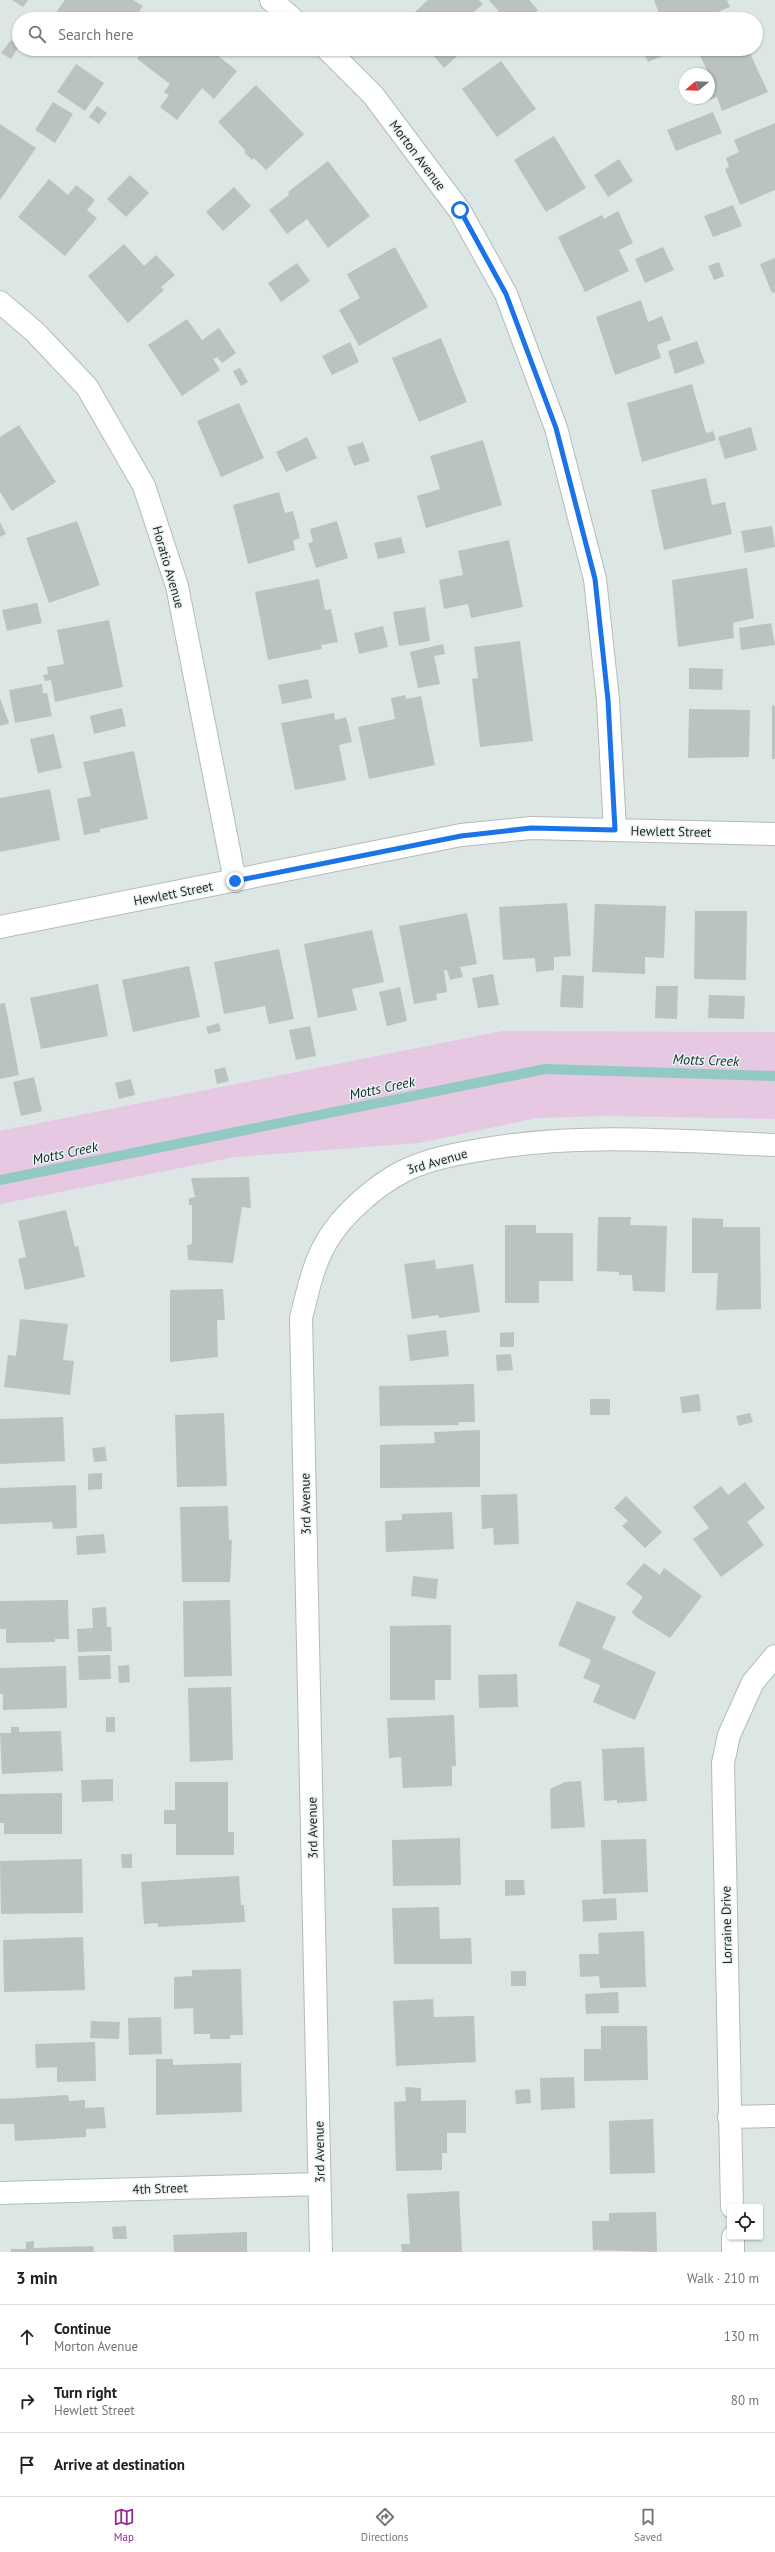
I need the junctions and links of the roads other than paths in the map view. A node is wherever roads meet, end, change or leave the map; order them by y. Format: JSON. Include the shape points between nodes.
{"nodes":[{"id":1,"x":272,"y":0,"type":"edge"},
{"id":2,"x":285,"y":12,"type":"edge"},
{"id":3,"x":334,"y":56,"type":"edge"},
{"id":4,"x":0,"y":302,"type":"edge"},
{"id":5,"x":615,"y":830,"type":"junction"},
{"id":6,"x":775,"y":834,"type":"edge"},
{"id":7,"x":235,"y":881,"type":"junction"},
{"id":8,"x":0,"y":927,"type":"edge"},
{"id":9,"x":775,"y":1145,"type":"edge"},
{"id":10,"x":775,"y":1656,"type":"edge"},
{"id":11,"x":775,"y":2116,"type":"edge"},
{"id":12,"x":729,"y":2117,"type":"junction"},
{"id":13,"x":319,"y":2184,"type":"junction"},
{"id":14,"x":0,"y":2193,"type":"edge"},
{"id":15,"x":732,"y":2204,"type":"edge"},
{"id":16,"x":733,"y":2240,"type":"edge"},
{"id":17,"x":321,"y":2252,"type":"edge"},
{"id":18,"x":733,"y":2252,"type":"edge"}],
"edges":[{"from":1,"to":2,"type":"street"},
{"from":3,"to":5,"type":"street","name":"Morton Avenue","via":[[373,95],[460,210],[506,294],[556,428],[595,579],[608,700]]},
{"from":4,"to":7,"type":"street","name":"Horatio Avenue","via":[[35,332],[87,387],[144,486],[178,586]]},
{"from":5,"to":6,"type":"street","name":"Hewlett Street"},
{"from":5,"to":7,"type":"street","name":"Hewlett Street","via":[[531,828],[461,836]]},
{"from":7,"to":8,"type":"street","name":"Hewlett Street"},
{"from":9,"to":13,"type":"street","name":"3rd Avenue","via":[[594,1139],[504,1145],[448,1156],[402,1172],[360,1201],[327,1240],[314,1267],[301,1318]]},
{"from":10,"to":12,"type":"street","name":"Lorraine Drive","via":[[753,1682],[729,1734],[723,1763]]},
{"from":11,"to":12,"type":"street"},
{"from":12,"to":15,"type":"street","name":"Lorraine Drive"},
{"from":13,"to":14,"type":"street","name":"4th Street"},
{"from":13,"to":17,"type":"street","name":"3rd Avenue"},
{"from":16,"to":18,"type":"street"}]}
